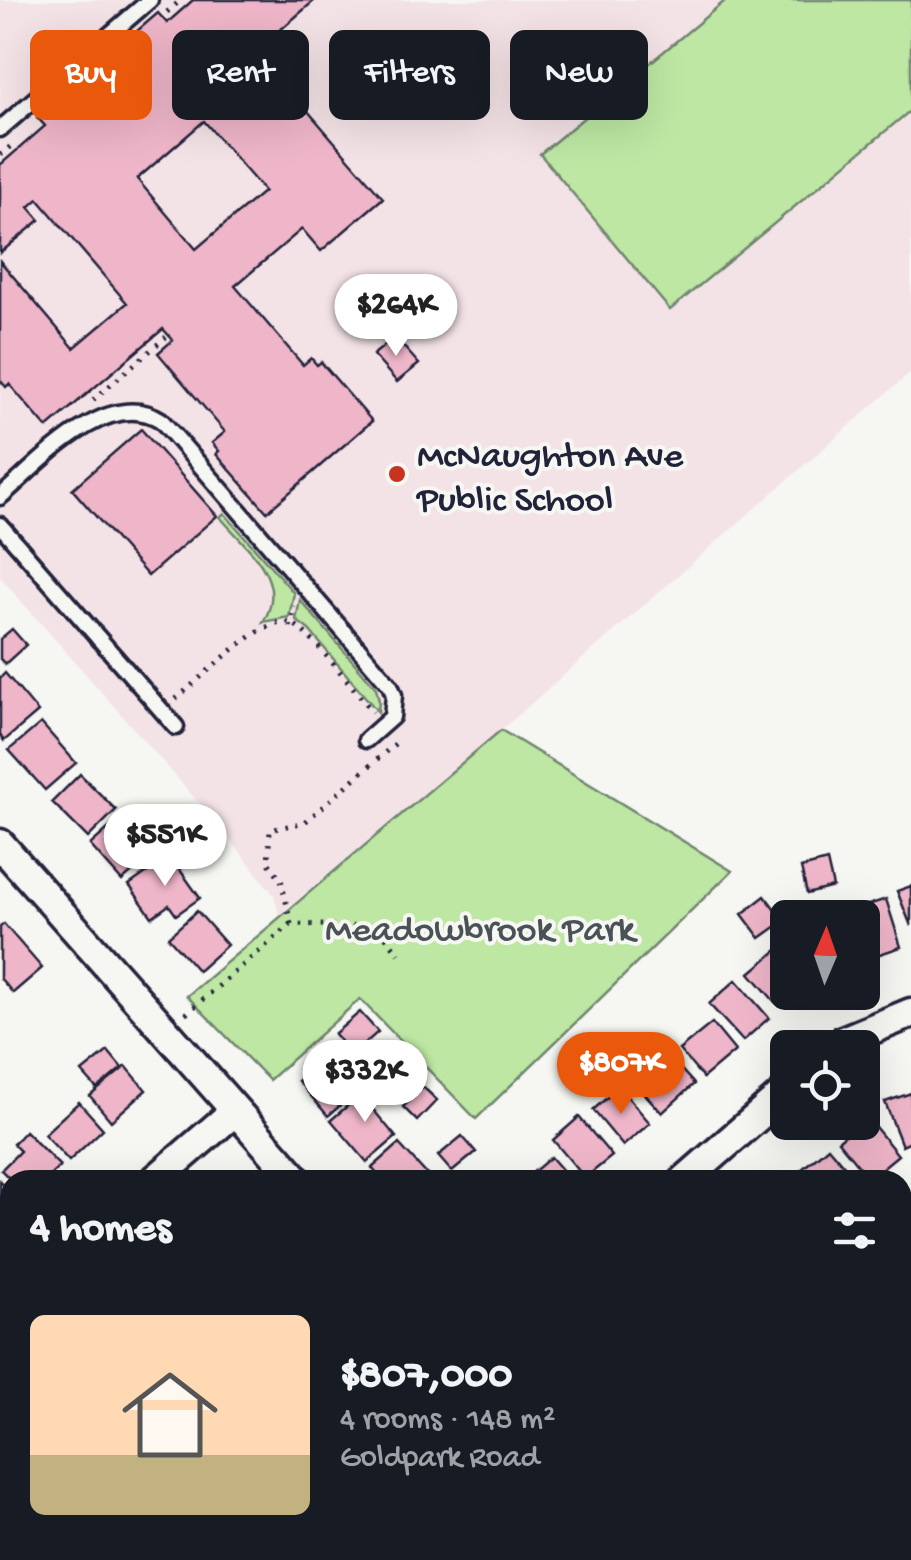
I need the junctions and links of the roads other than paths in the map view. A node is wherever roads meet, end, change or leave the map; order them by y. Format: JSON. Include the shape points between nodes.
{"nodes":[{"id":1,"x":150,"y":0,"type":"edge"},
{"id":2,"x":0,"y":128,"type":"edge"},
{"id":3,"x":0,"y":496,"type":"edge"},
{"id":4,"x":0,"y":524,"type":"edge"},
{"id":5,"x":176,"y":727,"type":"dead end"},
{"id":6,"x":366,"y":740,"type":"dead end"},
{"id":7,"x":0,"y":844,"type":"edge"},
{"id":8,"x":911,"y":1013,"type":"edge"},
{"id":9,"x":870,"y":1030,"type":"edge"},
{"id":10,"x":770,"y":1106,"type":"edge"},
{"id":11,"x":235,"y":1111,"type":"junction"},
{"id":12,"x":167,"y":1170,"type":"edge"},
{"id":13,"x":288,"y":1170,"type":"edge"},
{"id":14,"x":696,"y":1170,"type":"edge"}],
"edges":[{"from":1,"to":2,"type":"lane"},
{"from":3,"to":6,"type":"lane","via":[[96,420],[140,412],[162,420],[390,686],[392,717]]},
{"from":4,"to":5,"type":"lane"},
{"from":7,"to":11,"type":"street"},
{"from":8,"to":9,"type":"street"},
{"from":10,"to":14,"type":"street"},
{"from":11,"to":12,"type":"street"},
{"from":11,"to":13,"type":"street"}]}
